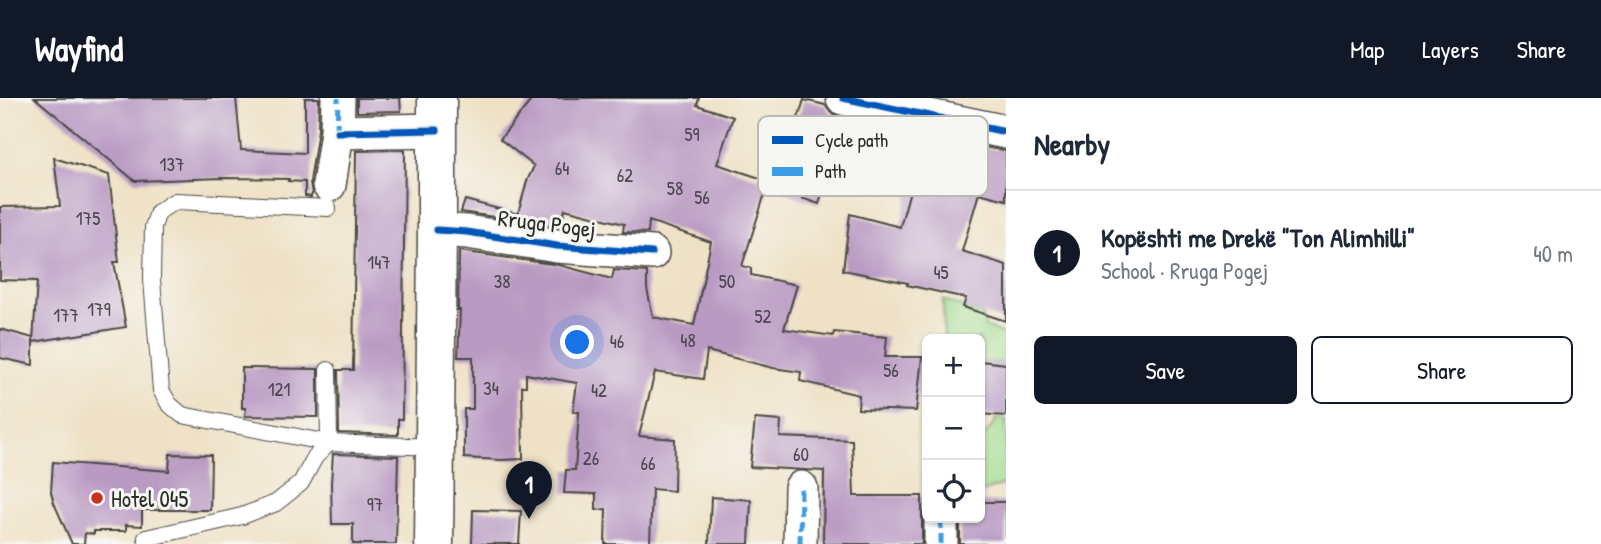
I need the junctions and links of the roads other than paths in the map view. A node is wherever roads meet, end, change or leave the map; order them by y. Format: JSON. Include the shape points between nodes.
{"nodes":[{"id":1,"x":338,"y":98,"type":"edge"},
{"id":2,"x":843,"y":98,"type":"edge"},
{"id":3,"x":437,"y":114,"type":"edge"},
{"id":4,"x":929,"y":116,"type":"edge"},
{"id":5,"x":988,"y":128,"type":"edge"},
{"id":6,"x":337,"y":132,"type":"junction"},
{"id":7,"x":1006,"y":132,"type":"edge"},
{"id":8,"x":329,"y":197,"type":"joint"},
{"id":9,"x":437,"y":230,"type":"junction"},
{"id":10,"x":652,"y":253,"type":"dead end"},
{"id":11,"x":328,"y":370,"type":"dead end"},
{"id":12,"x":329,"y":443,"type":"junction"},
{"id":13,"x":435,"y":447,"type":"junction"},
{"id":14,"x":800,"y":488,"type":"dead end"},
{"id":15,"x":942,"y":523,"type":"edge"},
{"id":16,"x":146,"y":538,"type":"dead end"},
{"id":17,"x":434,"y":544,"type":"edge"},
{"id":18,"x":800,"y":544,"type":"edge"},
{"id":19,"x":941,"y":544,"type":"edge"}],
"edges":[{"from":1,"to":6,"type":"street"},
{"from":2,"to":4,"type":"street"},
{"from":3,"to":6,"type":"street"},
{"from":3,"to":9,"type":"main road"},
{"from":5,"to":7,"type":"street"},
{"from":6,"to":8,"type":"street"},
{"from":8,"to":12,"type":"lane","via":[[175,201],[158,212],[153,227],[152,280],[161,390],[169,404],[182,415]]},
{"from":9,"to":10,"type":"street","name":"Rruga Pogej"},
{"from":9,"to":13,"type":"main road"},
{"from":11,"to":12,"type":"lane"},
{"from":12,"to":13,"type":"lane"},
{"from":12,"to":16,"type":"lane","via":[[301,483],[276,503],[242,516]]},
{"from":13,"to":17,"type":"main road"},
{"from":14,"to":18,"type":"street"},
{"from":15,"to":19,"type":"street"}]}
